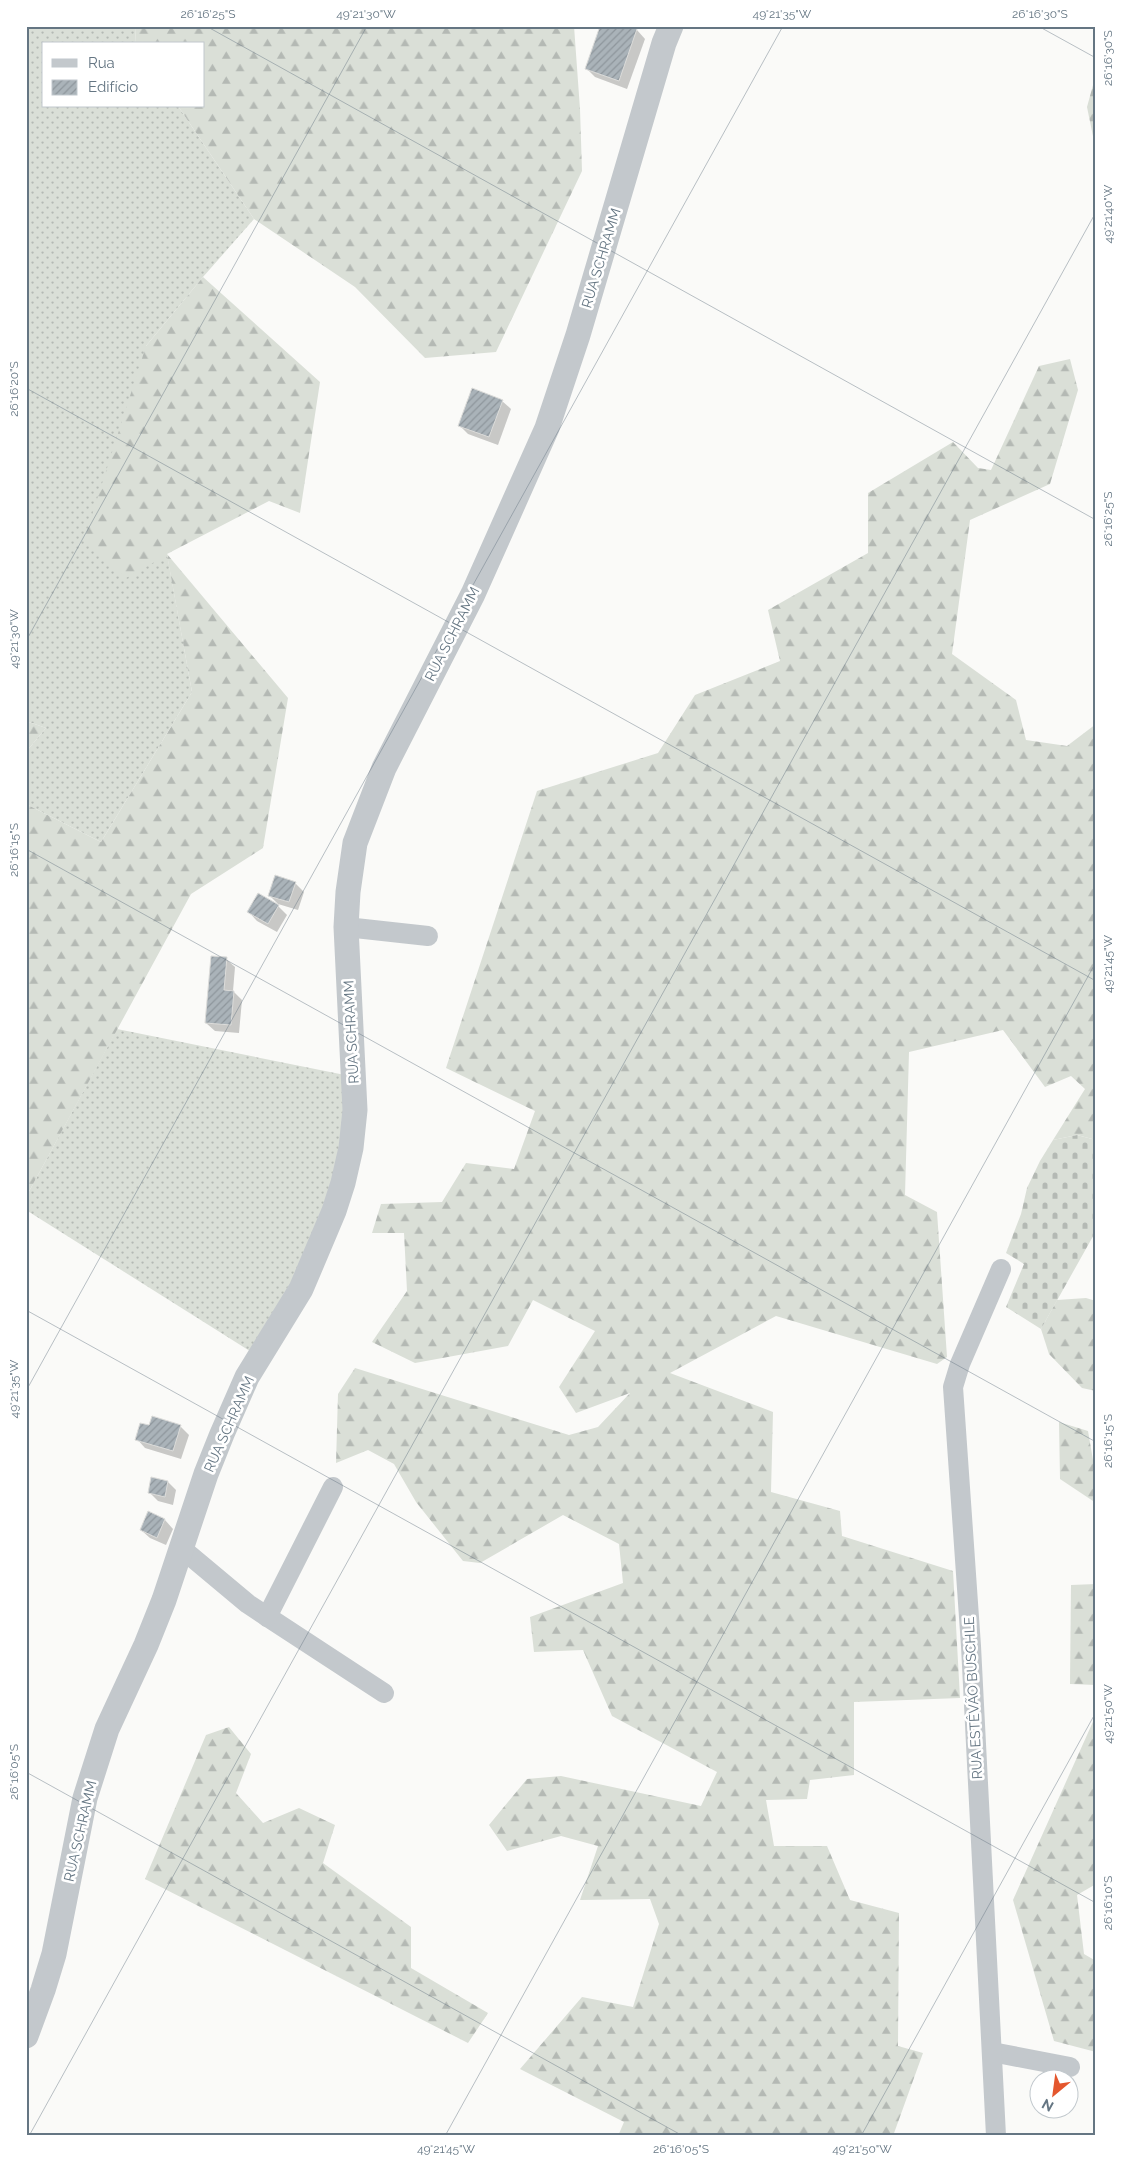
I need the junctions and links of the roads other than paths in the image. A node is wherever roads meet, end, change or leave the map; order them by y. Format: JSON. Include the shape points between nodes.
{"nodes":[{"id":1,"x":671,"y":26,"type":"edge"},
{"id":2,"x":346,"y":928,"type":"junction"},
{"id":3,"x":428,"y":936,"type":"dead end"},
{"id":4,"x":1001,"y":1269,"type":"dead end"},
{"id":5,"x":333,"y":1487,"type":"dead end"},
{"id":6,"x":180,"y":1548,"type":"junction"},
{"id":7,"x":267,"y":1617,"type":"junction"},
{"id":8,"x":384,"y":1693,"type":"dead end"},
{"id":9,"x":26,"y":2036,"type":"edge"},
{"id":10,"x":992,"y":2052,"type":"junction"},
{"id":11,"x":1070,"y":2067,"type":"dead end"},
{"id":12,"x":996,"y":2136,"type":"edge"}],
"edges":[{"from":1,"to":2,"type":"street","name":"RUA SCHRAMM","via":[[547,428],[473,594],[384,768],[358,836],[348,892]]},
{"from":2,"to":3,"type":"street"},
{"from":2,"to":6,"type":"street","name":"RUA SCHRAMM","via":[[355,1110],[343,1183],[301,1289],[248,1377],[222,1434]]},
{"from":4,"to":10,"type":"street","name":"RUA ESTÊVÃO BUSCHLE","via":[[953,1387],[971,1646]]},
{"from":5,"to":7,"type":"street"},
{"from":6,"to":7,"type":"street"},
{"from":6,"to":9,"type":"street","name":"RUA SCHRAMM","via":[[150,1636],[107,1730],[85,1798],[54,1954]]},
{"from":7,"to":8,"type":"street"},
{"from":10,"to":11,"type":"street"},
{"from":10,"to":12,"type":"street","name":"RUA ESTÊVÃO BUSCHLE"}]}
